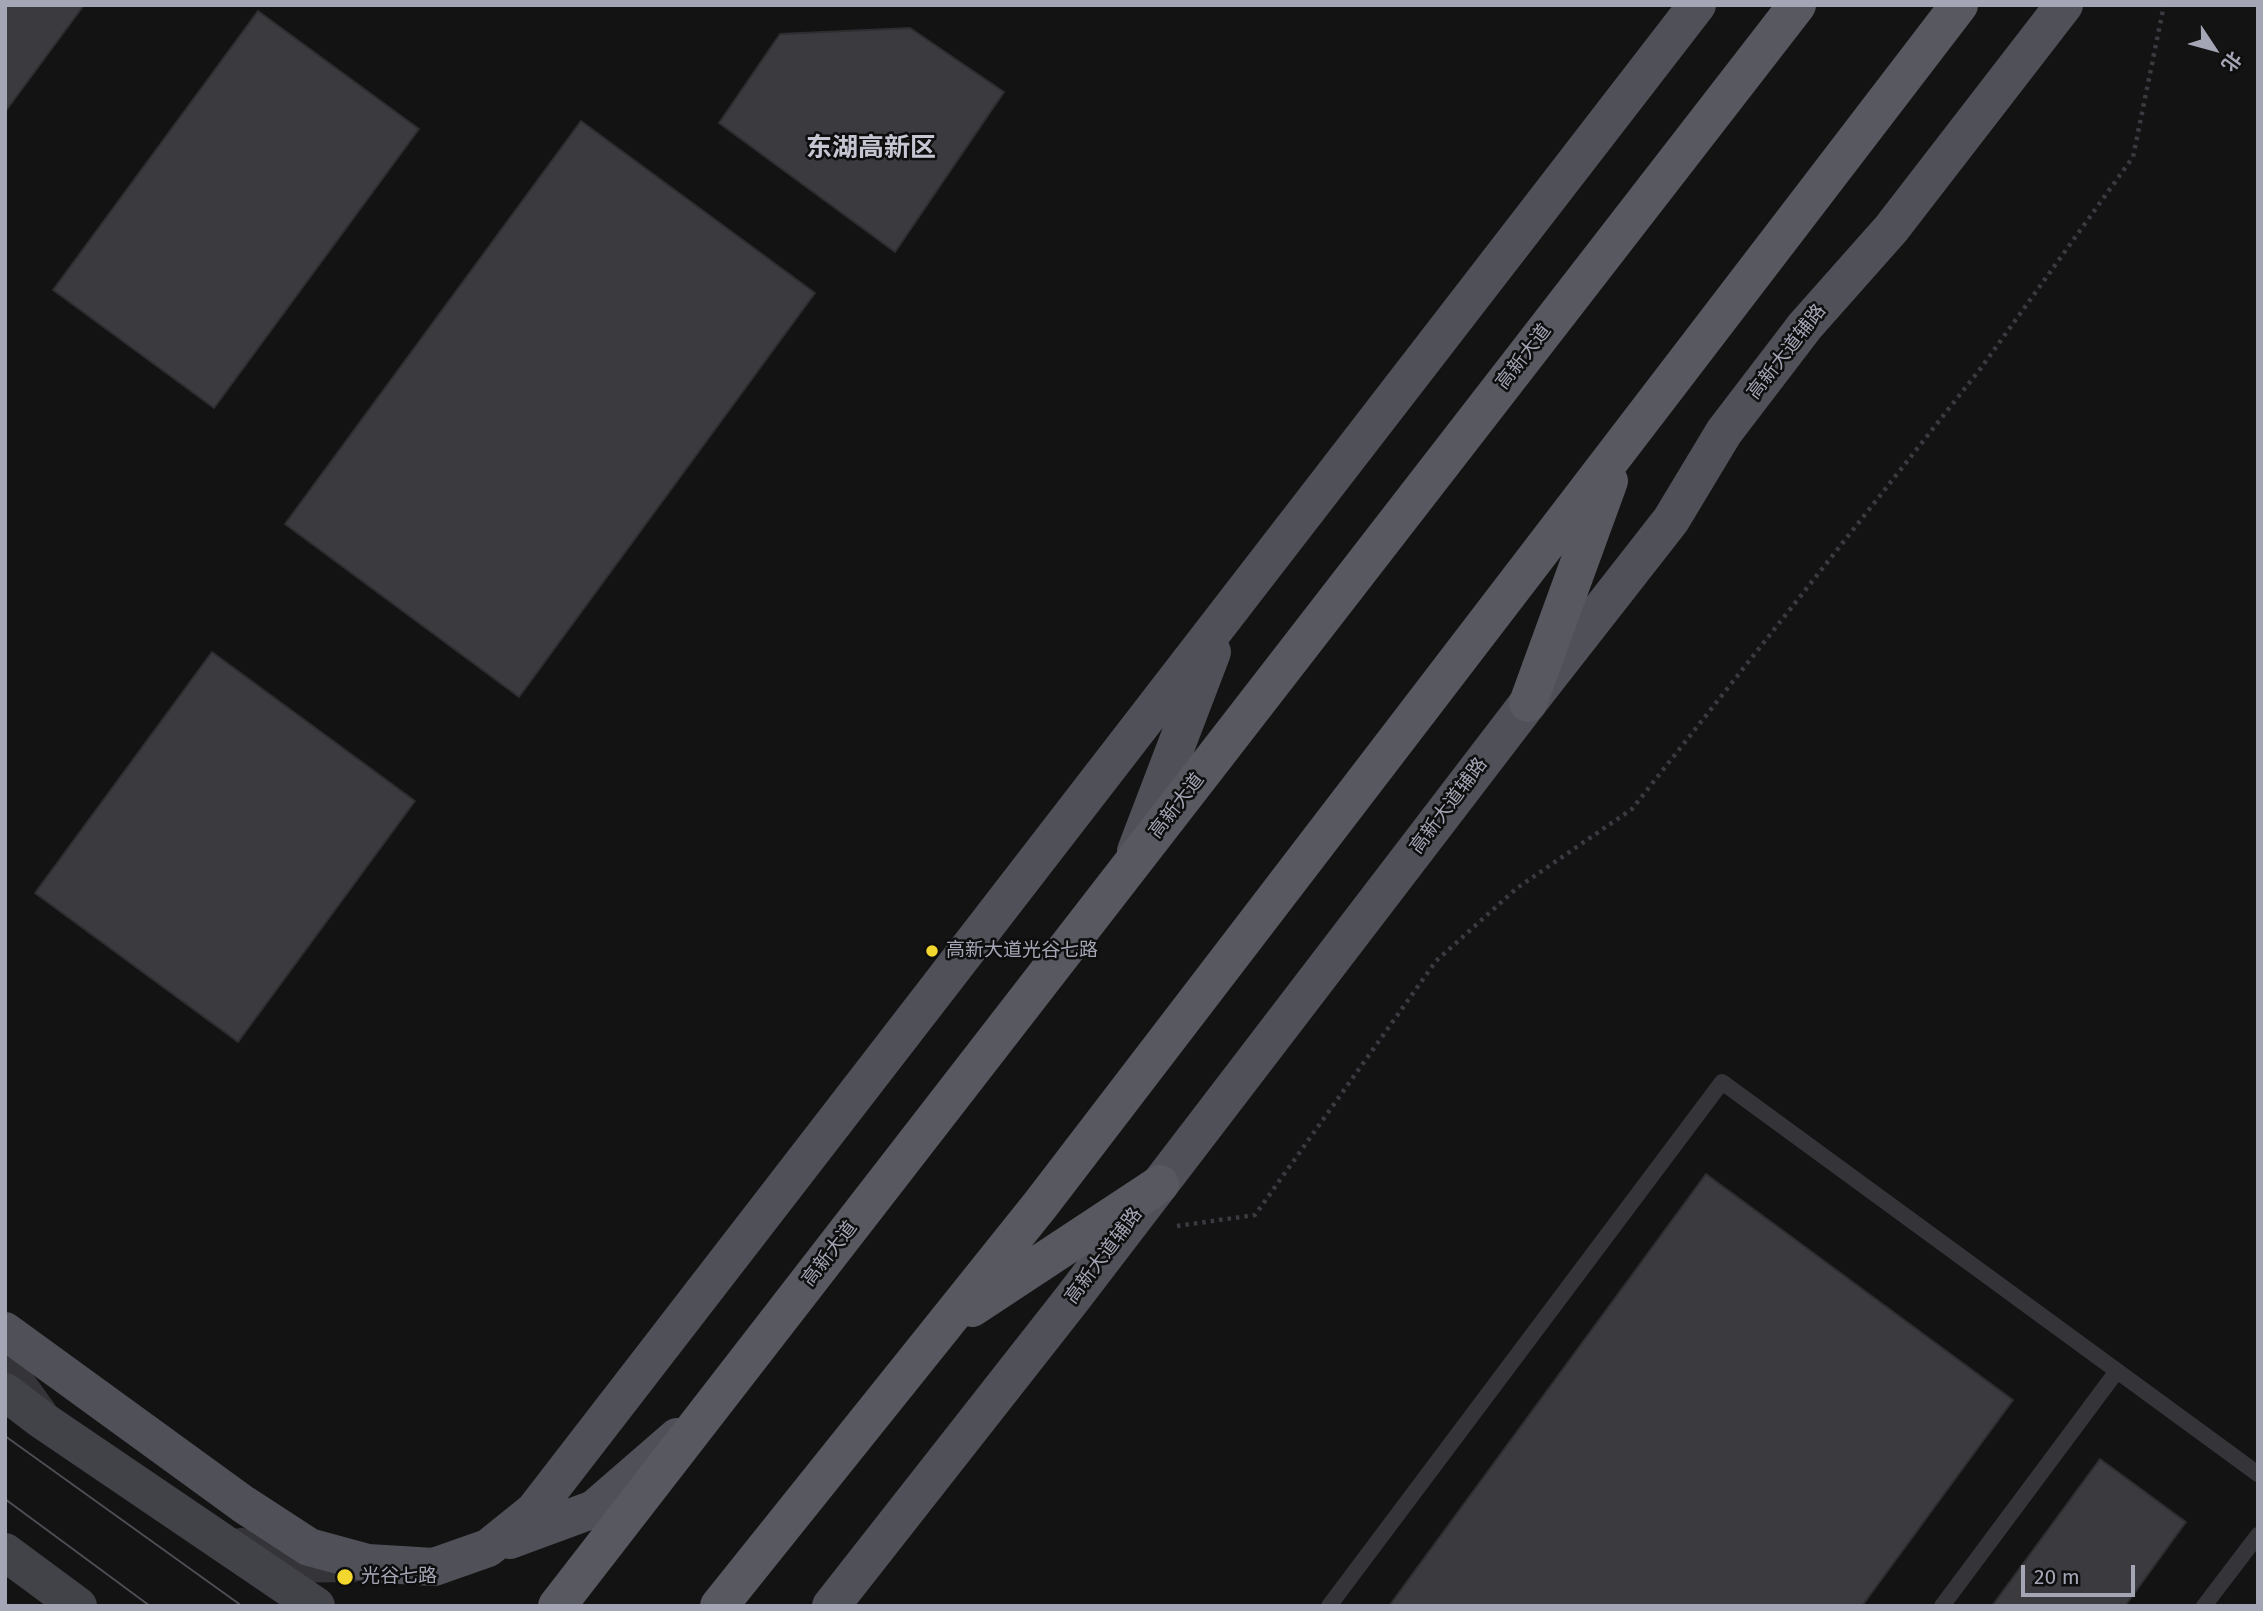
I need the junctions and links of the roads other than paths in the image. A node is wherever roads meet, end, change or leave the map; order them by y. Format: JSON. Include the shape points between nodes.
{"nodes":[{"id":1,"x":1698,"y":5,"type":"edge"},
{"id":2,"x":1797,"y":5,"type":"edge"},
{"id":3,"x":1959,"y":5,"type":"edge"},
{"id":4,"x":2064,"y":5,"type":"edge"},
{"id":5,"x":1621,"y":448,"type":"junction"},
{"id":6,"x":1227,"y":615,"type":"junction"},
{"id":7,"x":1528,"y":703,"type":"junction"},
{"id":8,"x":1131,"y":865,"type":"junction"},
{"id":9,"x":1160,"y":1184,"type":"junction"},
{"id":10,"x":941,"y":1328,"type":"junction"},
{"id":11,"x":5,"y":1331,"type":"edge"},
{"id":12,"x":5,"y":1368,"type":"edge"},
{"id":13,"x":2117,"y":1371,"type":"junction"},
{"id":14,"x":5,"y":1392,"type":"edge"},
{"id":15,"x":710,"y":1408,"type":"junction"},
{"id":16,"x":42,"y":1420,"type":"junction"},
{"id":17,"x":2258,"y":1474,"type":"edge"},
{"id":18,"x":202,"y":1528,"type":"junction"},
{"id":19,"x":2258,"y":1535,"type":"edge"},
{"id":20,"x":488,"y":1548,"type":"junction"},
{"id":21,"x":5,"y":1555,"type":"edge"},
{"id":22,"x":368,"y":1563,"type":"junction"},
{"id":23,"x":44,"y":1606,"type":"edge"},
{"id":24,"x":78,"y":1606,"type":"edge"},
{"id":25,"x":316,"y":1606,"type":"edge"},
{"id":26,"x":557,"y":1606,"type":"edge"},
{"id":27,"x":719,"y":1606,"type":"edge"},
{"id":28,"x":831,"y":1606,"type":"edge"},
{"id":29,"x":1329,"y":1606,"type":"edge"},
{"id":30,"x":1942,"y":1606,"type":"edge"},
{"id":31,"x":2204,"y":1606,"type":"edge"}],
"edges":[{"from":1,"to":6,"type":"main road"},
{"from":2,"to":8,"type":"highway","name":"高新大道"},
{"from":3,"to":5,"type":"highway"},
{"from":4,"to":7,"type":"main road","name":"高新大道辅路","via":[[1891,229],[1797,337],[1724,432],[1671,520]]},
{"from":5,"to":7,"type":"highway"},
{"from":5,"to":10,"type":"highway"},
{"from":6,"to":8,"type":"main road"},
{"from":6,"to":20,"type":"main road","via":[[534,1511]]},
{"from":7,"to":9,"type":"main road","name":"高新大道辅路"},
{"from":8,"to":15,"type":"highway","name":"高新大道"},
{"from":9,"to":10,"type":"highway"},
{"from":9,"to":28,"type":"main road","name":"高新大道辅路"},
{"from":10,"to":27,"type":"highway"},
{"from":11,"to":22,"type":"main road","via":[[298,1540]]},
{"from":12,"to":16,"type":"street"},
{"from":13,"to":17,"type":"lane"},
{"from":13,"to":29,"type":"lane","via":[[1722,1082]]},
{"from":13,"to":30,"type":"lane"},
{"from":14,"to":16,"type":"main road"},
{"from":15,"to":20,"type":"main road","via":[[594,1510]]},
{"from":15,"to":26,"type":"highway","name":"高新大道"},
{"from":16,"to":18,"type":"main road"},
{"from":18,"to":22,"type":"street","via":[[275,1564]]},
{"from":18,"to":25,"type":"main road"},
{"from":19,"to":31,"type":"lane"},
{"from":20,"to":22,"type":"main road","via":[[434,1567]]},
{"from":21,"to":23,"type":"street"},
{"from":21,"to":24,"type":"main road"}]}
